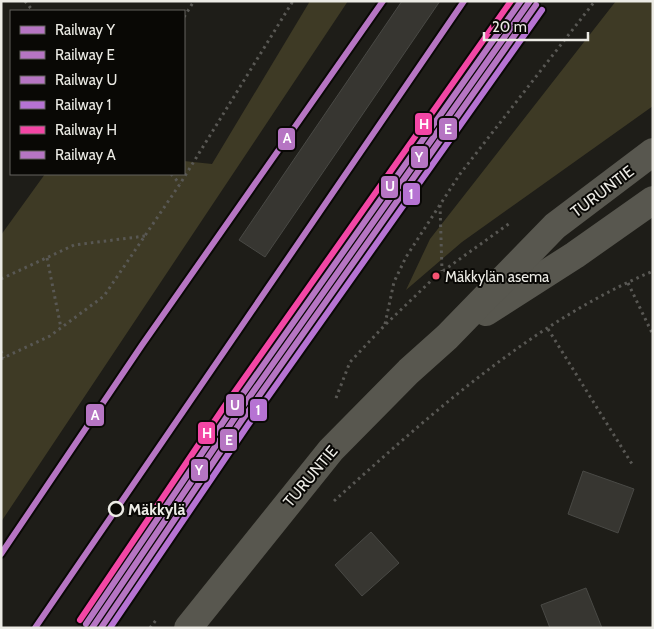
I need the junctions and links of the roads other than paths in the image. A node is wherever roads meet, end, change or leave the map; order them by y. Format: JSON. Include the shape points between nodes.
{"nodes":[{"id":1,"x":653,"y":152,"type":"edge"},
{"id":2,"x":653,"y":200,"type":"edge"},
{"id":3,"x":447,"y":337,"type":"junction"},
{"id":4,"x":188,"y":628,"type":"edge"}],
"edges":[{"from":1,"to":3,"type":"main road","name":"TURUNTIE","via":[[555,226]]},
{"from":2,"to":3,"type":"main road","name":"TURUNTIE","via":[[575,255]]},
{"from":3,"to":4,"type":"main road","name":"TURUNTIE","via":[[331,450]]}]}
